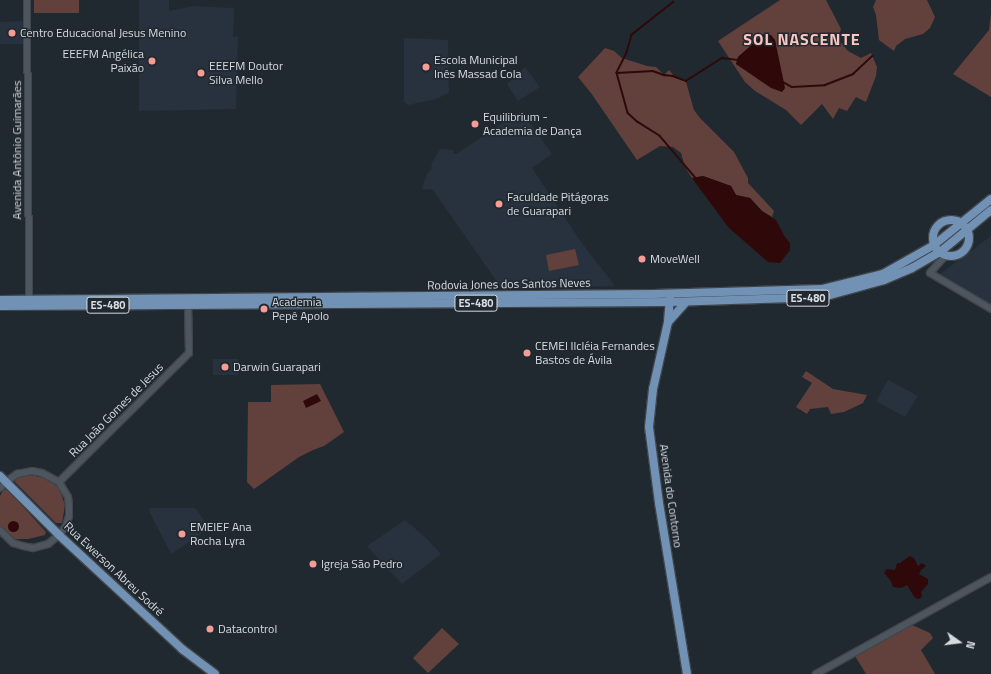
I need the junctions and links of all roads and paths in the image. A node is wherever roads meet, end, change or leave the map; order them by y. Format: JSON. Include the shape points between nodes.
{"nodes":[{"id":1,"x":27,"y":0,"type":"edge"},
{"id":2,"x":991,"y":199,"type":"edge"},
{"id":3,"x":991,"y":210,"type":"edge"},
{"id":4,"x":965,"y":227,"type":"junction"},
{"id":5,"x":940,"y":251,"type":"junction"},
{"id":6,"x":667,"y":298,"type":"junction"},
{"id":7,"x":0,"y":300,"type":"edge"},
{"id":8,"x":188,"y":301,"type":"junction"},
{"id":9,"x":686,"y":302,"type":"junction"},
{"id":10,"x":29,"y":303,"type":"junction"},
{"id":11,"x":0,"y":306,"type":"edge"},
{"id":12,"x":991,"y":309,"type":"edge"},
{"id":13,"x":668,"y":322,"type":"junction"},
{"id":14,"x":2,"y":482,"type":"edge"},
{"id":15,"x":59,"y":482,"type":"junction"},
{"id":16,"x":0,"y":530,"type":"edge"},
{"id":17,"x":59,"y":535,"type":"junction"},
{"id":18,"x":5,"y":536,"type":"junction"},
{"id":19,"x":0,"y":542,"type":"edge"},
{"id":20,"x":991,"y":577,"type":"edge"},
{"id":21,"x":216,"y":674,"type":"edge"},
{"id":22,"x":687,"y":674,"type":"edge"},
{"id":23,"x":816,"y":674,"type":"edge"}],
"edges":[{"from":1,"to":10,"type":"street","name":"Avenida Antônio Guimarães"},
{"from":2,"to":4,"type":"main road","name":"Rodovia Jones dos Santos Neves","number":"ES-480"},
{"from":3,"to":4,"type":"main road","name":"Rodovia Jones dos Santos Neves","number":"ES-480"},
{"from":4,"to":5,"type":"main road","name":"Rodovia Jones dos Santos Neves","number":"ES-480"},
{"from":4,"to":5,"type":"main road","via":[[969,241],[964,250],[956,255]]},
{"from":4,"to":5,"type":"main road","via":[[952,220],[940,223],[934,233]]},
{"from":5,"to":6,"type":"main road","name":"Rodovia Jones dos Santos Neves","number":"ES-480","via":[[883,274],[823,289]]},
{"from":5,"to":9,"type":"main road","name":"Rodovia Jones dos Santos Neves","number":"ES-480","via":[[912,268],[884,280],[823,297]]},
{"from":5,"to":12,"type":"street","via":[[930,273]]},
{"from":6,"to":8,"type":"main road","name":"Rodovia Jones dos Santos Neves","number":"ES-480"},
{"from":6,"to":9,"type":"main road","name":"Rodovia Jones dos Santos Neves","number":"ES-480"},
{"from":6,"to":13,"type":"main road","name":"Avenida do Contorno"},
{"from":7,"to":10,"type":"main road","name":"Rodovia Jones dos Santos Neves","number":"ES-480"},
{"from":8,"to":10,"type":"main road","name":"Rodovia Jones dos Santos Neves","number":"ES-480"},
{"from":8,"to":15,"type":"street","name":"Rua João Gomes de Jesus","via":[[189,353]]},
{"from":9,"to":13,"type":"main road"},
{"from":10,"to":11,"type":"main road","name":"Rodovia Jones dos Santos Neves","number":"ES-480"},
{"from":13,"to":22,"type":"main road","name":"Avenida do Contorno","via":[[653,389],[649,427]]},
{"from":14,"to":15,"type":"street","via":[[17,474],[32,471]]},
{"from":14,"to":17,"type":"main road","name":"Rua Ewerson Abreu Sodré"},
{"from":15,"to":17,"type":"street","via":[[66,493],[69,516],[66,526]]},
{"from":16,"to":18,"type":"street"},
{"from":17,"to":18,"type":"street","via":[[48,544],[33,548],[13,543]]},
{"from":17,"to":21,"type":"main road","name":"Rua Ewerson Abreu Sodré","via":[[182,648]]},
{"from":18,"to":19,"type":"street"},
{"from":20,"to":23,"type":"street"}]}
